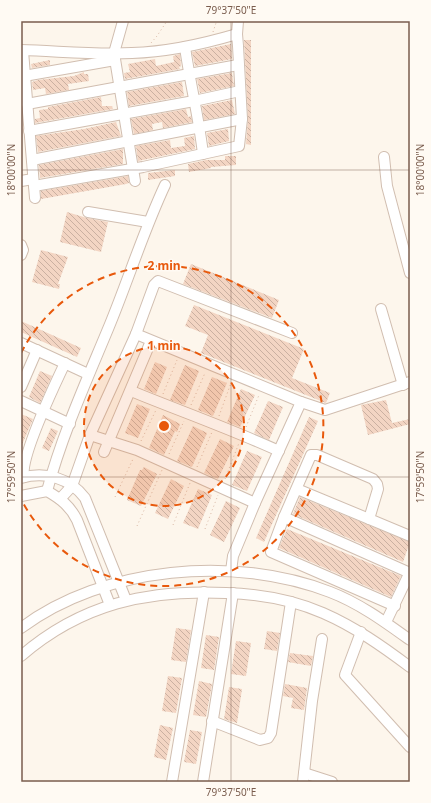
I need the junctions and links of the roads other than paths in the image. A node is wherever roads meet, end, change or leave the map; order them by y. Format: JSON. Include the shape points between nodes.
{"nodes":[{"id":1,"x":123,"y":21,"type":"edge"},
{"id":2,"x":238,"y":21,"type":"edge"},
{"id":3,"x":237,"y":34,"type":"junction"},
{"id":4,"x":184,"y":47,"type":"junction"},
{"id":5,"x":22,"y":50,"type":"edge"},
{"id":6,"x":115,"y":57,"type":"junction"},
{"id":7,"x":238,"y":65,"type":"junction"},
{"id":8,"x":189,"y":75,"type":"junction"},
{"id":9,"x":24,"y":76,"type":"junction"},
{"id":10,"x":120,"y":87,"type":"junction"},
{"id":11,"x":240,"y":91,"type":"junction"},
{"id":12,"x":194,"y":101,"type":"junction"},
{"id":13,"x":27,"y":104,"type":"junction"},
{"id":14,"x":124,"y":115,"type":"junction"},
{"id":15,"x":242,"y":119,"type":"junction"},
{"id":16,"x":200,"y":127,"type":"junction"},
{"id":17,"x":29,"y":131,"type":"junction"},
{"id":18,"x":128,"y":140,"type":"junction"},
{"id":19,"x":203,"y":154,"type":"junction"},
{"id":20,"x":384,"y":157,"type":"dead end"},
{"id":21,"x":32,"y":160,"type":"junction"},
{"id":22,"x":133,"y":168,"type":"junction"},
{"id":23,"x":21,"y":181,"type":"edge"},
{"id":24,"x":135,"y":181,"type":"dead end"},
{"id":25,"x":34,"y":183,"type":"junction"},
{"id":26,"x":165,"y":185,"type":"dead end"},
{"id":27,"x":35,"y":198,"type":"dead end"},
{"id":28,"x":88,"y":212,"type":"dead end"},
{"id":29,"x":148,"y":222,"type":"junction"},
{"id":30,"x":21,"y":245,"type":"edge"},
{"id":31,"x":21,"y":255,"type":"edge"},
{"id":32,"x":410,"y":273,"type":"edge"},
{"id":33,"x":381,"y":309,"type":"dead end"},
{"id":34,"x":292,"y":333,"type":"dead end"},
{"id":35,"x":136,"y":334,"type":"junction"},
{"id":36,"x":151,"y":341,"type":"junction"},
{"id":37,"x":21,"y":343,"type":"edge"},
{"id":38,"x":37,"y":350,"type":"junction"},
{"id":39,"x":64,"y":363,"type":"junction"},
{"id":40,"x":88,"y":374,"type":"junction"},
{"id":41,"x":406,"y":384,"type":"edge"},
{"id":42,"x":21,"y":387,"type":"edge"},
{"id":43,"x":131,"y":390,"type":"junction"},
{"id":44,"x":21,"y":401,"type":"edge"},
{"id":45,"x":301,"y":402,"type":"junction"},
{"id":46,"x":43,"y":412,"type":"junction"},
{"id":47,"x":70,"y":424,"type":"junction"},
{"id":48,"x":90,"y":435,"type":"junction"},
{"id":49,"x":109,"y":440,"type":"junction"},
{"id":50,"x":279,"y":451,"type":"junction"},
{"id":51,"x":104,"y":452,"type":"dead end"},
{"id":52,"x":51,"y":476,"type":"junction"},
{"id":53,"x":23,"y":478,"type":"edge"},
{"id":54,"x":72,"y":486,"type":"junction"},
{"id":55,"x":297,"y":489,"type":"junction"},
{"id":56,"x":47,"y":491,"type":"junction"},
{"id":57,"x":21,"y":496,"type":"edge"},
{"id":58,"x":60,"y":499,"type":"junction"},
{"id":59,"x":255,"y":503,"type":"junction"},
{"id":60,"x":284,"y":517,"type":"junction"},
{"id":61,"x":369,"y":519,"type":"junction"},
{"id":62,"x":410,"y":536,"type":"edge"},
{"id":63,"x":230,"y":571,"type":"junction"},
{"id":64,"x":410,"y":572,"type":"edge"},
{"id":65,"x":119,"y":582,"type":"junction"},
{"id":66,"x":102,"y":587,"type":"junction"},
{"id":67,"x":204,"y":592,"type":"junction"},
{"id":68,"x":233,"y":593,"type":"junction"},
{"id":69,"x":126,"y":600,"type":"junction"},
{"id":70,"x":291,"y":602,"type":"junction"},
{"id":71,"x":110,"y":605,"type":"junction"},
{"id":72,"x":395,"y":606,"type":"junction"},
{"id":73,"x":386,"y":622,"type":"junction"},
{"id":74,"x":21,"y":628,"type":"edge"},
{"id":75,"x":361,"y":632,"type":"junction"},
{"id":76,"x":322,"y":640,"type":"dead end"},
{"id":77,"x":410,"y":640,"type":"edge"},
{"id":78,"x":21,"y":656,"type":"edge"},
{"id":79,"x":410,"y":667,"type":"edge"},
{"id":80,"x":212,"y":721,"type":"junction"},
{"id":81,"x":410,"y":747,"type":"edge"},
{"id":82,"x":304,"y":778,"type":"edge"},
{"id":83,"x":172,"y":782,"type":"edge"},
{"id":84,"x":203,"y":782,"type":"edge"},
{"id":85,"x":332,"y":782,"type":"edge"}],
"edges":[{"from":1,"to":6,"type":"street"},
{"from":2,"to":3,"type":"street"},
{"from":3,"to":4,"type":"street"},
{"from":3,"to":7,"type":"street"},
{"from":4,"to":6,"type":"street"},
{"from":4,"to":8,"type":"street"},
{"from":5,"to":6,"type":"street"},
{"from":5,"to":9,"type":"street"},
{"from":6,"to":9,"type":"street"},
{"from":6,"to":10,"type":"street"},
{"from":7,"to":8,"type":"street"},
{"from":7,"to":11,"type":"street"},
{"from":8,"to":10,"type":"street"},
{"from":8,"to":12,"type":"street"},
{"from":9,"to":13,"type":"street"},
{"from":10,"to":13,"type":"street"},
{"from":10,"to":14,"type":"street"},
{"from":11,"to":12,"type":"street"},
{"from":11,"to":15,"type":"street"},
{"from":12,"to":14,"type":"street"},
{"from":12,"to":16,"type":"street"},
{"from":13,"to":17,"type":"street"},
{"from":14,"to":17,"type":"street"},
{"from":14,"to":18,"type":"street"},
{"from":15,"to":16,"type":"street"},
{"from":15,"to":19,"type":"street","via":[[239,146]]},
{"from":16,"to":18,"type":"street"},
{"from":16,"to":19,"type":"street"},
{"from":17,"to":21,"type":"street"},
{"from":18,"to":21,"type":"street"},
{"from":18,"to":22,"type":"street"},
{"from":19,"to":22,"type":"street"},
{"from":20,"to":32,"type":"street","via":[[387,186]]},
{"from":21,"to":25,"type":"street"},
{"from":22,"to":24,"type":"street"},
{"from":22,"to":25,"type":"street"},
{"from":23,"to":25,"type":"street"},
{"from":25,"to":27,"type":"street"},
{"from":26,"to":29,"type":"street"},
{"from":28,"to":29,"type":"street"},
{"from":29,"to":40,"type":"street"},
{"from":30,"to":31,"type":"street"},
{"from":33,"to":41,"type":"street"},
{"from":34,"to":35,"type":"street","via":[[160,281],[154,285]]},
{"from":35,"to":36,"type":"street"},
{"from":35,"to":48,"type":"street"},
{"from":36,"to":43,"type":"street"},
{"from":36,"to":45,"type":"street"},
{"from":37,"to":38,"type":"street"},
{"from":38,"to":39,"type":"street"},
{"from":38,"to":42,"type":"street"},
{"from":39,"to":40,"type":"street"},
{"from":39,"to":46,"type":"street"},
{"from":40,"to":47,"type":"street"},
{"from":41,"to":45,"type":"street","via":[[325,410]]},
{"from":43,"to":49,"type":"street"},
{"from":43,"to":50,"type":"street"},
{"from":44,"to":46,"type":"street"},
{"from":45,"to":50,"type":"street"},
{"from":46,"to":47,"type":"street"},
{"from":46,"to":53,"type":"street","via":[[25,463]]},
{"from":47,"to":52,"type":"street"},
{"from":48,"to":49,"type":"street"},
{"from":48,"to":54,"type":"street"},
{"from":49,"to":51,"type":"street"},
{"from":49,"to":59,"type":"street"},
{"from":50,"to":59,"type":"street"},
{"from":52,"to":53,"type":"street"},
{"from":52,"to":54,"type":"street"},
{"from":52,"to":56,"type":"street"},
{"from":54,"to":58,"type":"street"},
{"from":54,"to":65,"type":"street","via":[[85,498]]},
{"from":55,"to":60,"type":"street"},
{"from":55,"to":61,"type":"street"},
{"from":55,"to":61,"type":"street","via":[[310,457],[317,455],[373,479],[378,484]]},
{"from":56,"to":57,"type":"street"},
{"from":56,"to":58,"type":"street"},
{"from":58,"to":66,"type":"street","via":[[71,509],[77,520]]},
{"from":59,"to":63,"type":"street","via":[[233,556]]},
{"from":60,"to":64,"type":"street"},
{"from":60,"to":72,"type":"street","via":[[271,548],[272,554]]},
{"from":61,"to":62,"type":"street"},
{"from":63,"to":65,"type":"street","via":[[204,570]]},
{"from":63,"to":73,"type":"street","via":[[264,574],[304,583],[344,598]]},
{"from":64,"to":72,"type":"street"},
{"from":65,"to":66,"type":"street"},
{"from":65,"to":69,"type":"street"},
{"from":66,"to":71,"type":"street"},
{"from":66,"to":74,"type":"street","via":[[66,600]]},
{"from":67,"to":68,"type":"street"},
{"from":67,"to":69,"type":"street","via":[[178,592]]},
{"from":67,"to":83,"type":"street"},
{"from":68,"to":70,"type":"street"},
{"from":68,"to":80,"type":"street"},
{"from":69,"to":71,"type":"street"},
{"from":70,"to":75,"type":"street","via":[[322,612]]},
{"from":70,"to":80,"type":"street","via":[[268,738],[260,740]]},
{"from":71,"to":78,"type":"street","via":[[58,628]]},
{"from":72,"to":73,"type":"street"},
{"from":73,"to":77,"type":"street"},
{"from":75,"to":79,"type":"street"},
{"from":75,"to":81,"type":"street","via":[[345,675]]},
{"from":76,"to":82,"type":"street","via":[[312,701]]},
{"from":80,"to":84,"type":"street"},
{"from":82,"to":85,"type":"street"}]}
